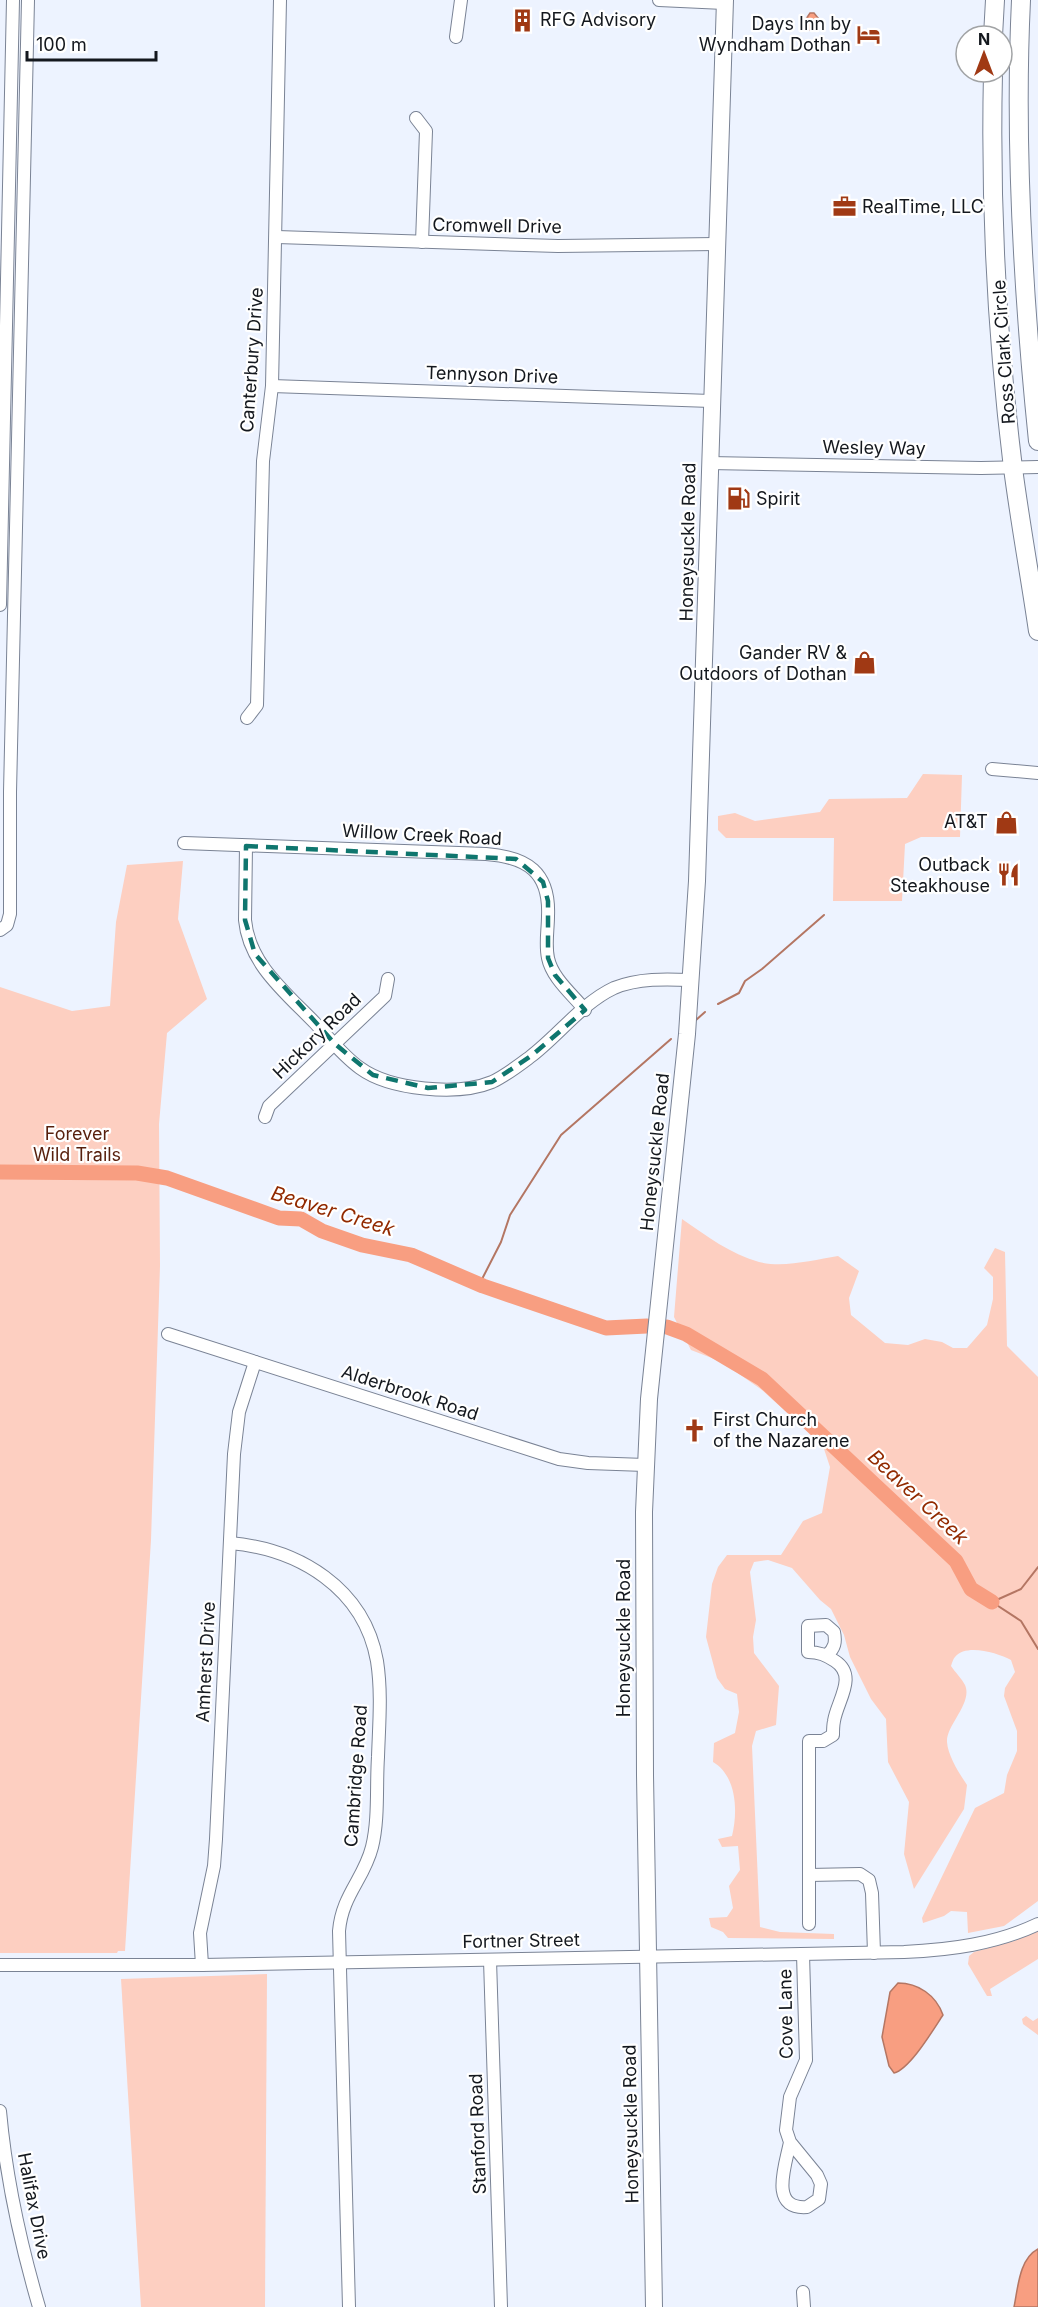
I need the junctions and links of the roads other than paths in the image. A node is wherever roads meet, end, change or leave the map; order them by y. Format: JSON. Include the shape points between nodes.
{"nodes":[{"id":1,"x":13,"y":0,"type":"edge"},
{"id":2,"x":28,"y":0,"type":"edge"},
{"id":3,"x":280,"y":0,"type":"edge"},
{"id":4,"x":461,"y":0,"type":"edge"},
{"id":5,"x":658,"y":0,"type":"edge"},
{"id":6,"x":995,"y":0,"type":"edge"},
{"id":7,"x":1021,"y":0,"type":"edge"},
{"id":8,"x":724,"y":2,"type":"edge"},
{"id":9,"x":994,"y":24,"type":"edge"},
{"id":10,"x":456,"y":37,"type":"dead end"},
{"id":11,"x":993,"y":84,"type":"edge"},
{"id":12,"x":416,"y":118,"type":"dead end"},
{"id":13,"x":277,"y":237,"type":"junction"},
{"id":14,"x":422,"y":242,"type":"junction"},
{"id":15,"x":716,"y":243,"type":"junction"},
{"id":16,"x":272,"y":386,"type":"junction"},
{"id":17,"x":711,"y":401,"type":"junction"},
{"id":18,"x":1038,"y":441,"type":"edge"},
{"id":19,"x":709,"y":463,"type":"junction"},
{"id":20,"x":1038,"y":467,"type":"edge"},
{"id":21,"x":1013,"y":468,"type":"junction"},
{"id":22,"x":0,"y":605,"type":"edge"},
{"id":23,"x":1038,"y":631,"type":"edge"},
{"id":24,"x":247,"y":718,"type":"dead end"},
{"id":25,"x":992,"y":769,"type":"dead end"},
{"id":26,"x":1038,"y":775,"type":"edge"},
{"id":27,"x":184,"y":843,"type":"dead end"},
{"id":28,"x":246,"y":846,"type":"junction"},
{"id":29,"x":0,"y":930,"type":"edge"},
{"id":30,"x":388,"y":979,"type":"dead end"},
{"id":31,"x":691,"y":980,"type":"junction"},
{"id":32,"x":585,"y":1010,"type":"junction"},
{"id":33,"x":335,"y":1044,"type":"junction"},
{"id":34,"x":265,"y":1117,"type":"dead end"},
{"id":35,"x":168,"y":1334,"type":"dead end"},
{"id":36,"x":255,"y":1362,"type":"junction"},
{"id":37,"x":645,"y":1465,"type":"junction"},
{"id":38,"x":230,"y":1543,"type":"junction"},
{"id":39,"x":827,"y":1655,"type":"dead end"},
{"id":40,"x":809,"y":1875,"type":"junction"},
{"id":41,"x":809,"y":1924,"type":"dead end"},
{"id":42,"x":1038,"y":1924,"type":"edge"},
{"id":43,"x":874,"y":1953,"type":"junction"},
{"id":44,"x":803,"y":1954,"type":"junction"},
{"id":45,"x":648,"y":1957,"type":"junction"},
{"id":46,"x":490,"y":1960,"type":"junction"},
{"id":47,"x":338,"y":1962,"type":"junction"},
{"id":48,"x":0,"y":1965,"type":"edge"},
{"id":49,"x":202,"y":1965,"type":"junction"},
{"id":50,"x":0,"y":2111,"type":"edge"},
{"id":51,"x":790,"y":2142,"type":"junction"},
{"id":52,"x":803,"y":2292,"type":"dead end"},
{"id":53,"x":39,"y":2307,"type":"edge"},
{"id":54,"x":349,"y":2307,"type":"edge"},
{"id":55,"x":501,"y":2307,"type":"edge"},
{"id":56,"x":654,"y":2307,"type":"edge"},
{"id":57,"x":804,"y":2307,"type":"edge"}],
"edges":[{"from":1,"to":22,"type":"street"},
{"from":2,"to":29,"type":"street","via":[[10,914],[7,925]]},
{"from":3,"to":13,"type":"street","name":"Canterbury Drive"},
{"from":4,"to":10,"type":"street"},
{"from":5,"to":8,"type":"street"},
{"from":6,"to":9,"type":"highway"},
{"from":7,"to":18,"type":"highway","name":"Ross Clark Circle","via":[[1021,197]]},
{"from":8,"to":15,"type":"main road","name":"Honeysuckle Road"},
{"from":11,"to":21,"type":"highway","name":"Ross Clark Circle","via":[[999,304]]},
{"from":12,"to":14,"type":"street","via":[[426,131]]},
{"from":13,"to":14,"type":"street","name":"Cromwell Drive"},
{"from":13,"to":16,"type":"street","name":"Canterbury Drive"},
{"from":14,"to":15,"type":"street","name":"Cromwell Drive","via":[[558,246]]},
{"from":15,"to":17,"type":"main road","name":"Honeysuckle Road"},
{"from":16,"to":17,"type":"street","name":"Tennyson Drive"},
{"from":16,"to":24,"type":"street","name":"Canterbury Drive","via":[[263,472],[257,705]]},
{"from":17,"to":19,"type":"main road","name":"Honeysuckle Road"},
{"from":19,"to":21,"type":"street","name":"Wesley Way"},
{"from":19,"to":31,"type":"main road","name":"Honeysuckle Road"},
{"from":20,"to":21,"type":"street","name":"Wesley Way"},
{"from":21,"to":23,"type":"highway","name":"Ross Clark Circle"},
{"from":25,"to":26,"type":"street"},
{"from":27,"to":28,"type":"street","name":"Willow Creek Road"},
{"from":28,"to":32,"type":"street","name":"Willow Creek Road","via":[[486,854],[516,859],[537,872],[543,882],[548,902],[547,948],[551,968]]},
{"from":28,"to":33,"type":"street","via":[[245,920],[250,944],[271,977]]},
{"from":30,"to":33,"type":"street","name":"Hickory Road","via":[[385,996]]},
{"from":31,"to":32,"type":"street","via":[[662,979],[623,985]]},
{"from":31,"to":37,"type":"main road","name":"Honeysuckle Road"},
{"from":32,"to":33,"type":"street","via":[[511,1071],[492,1082],[460,1089],[411,1086],[373,1075]]},
{"from":33,"to":34,"type":"street","name":"Hickory Road","via":[[270,1106]]},
{"from":35,"to":36,"type":"street","name":"Alderbrook Road"},
{"from":36,"to":37,"type":"street","name":"Alderbrook Road","via":[[560,1460]]},
{"from":36,"to":38,"type":"street","name":"Amherst Drive","via":[[236,1433]]},
{"from":37,"to":45,"type":"main road","name":"Honeysuckle Road"},
{"from":38,"to":47,"type":"street","name":"Cambridge Road","via":[[284,1554],[314,1569],[346,1597],[372,1643],[380,1692],[374,1834],[369,1857],[340,1917]]},
{"from":38,"to":49,"type":"street","name":"Amherst Drive","via":[[216,1839],[200,1933]]},
{"from":39,"to":40,"type":"street","via":[[841,1665],[846,1680],[833,1735],[823,1741],[809,1741]]},
{"from":40,"to":41,"type":"street"},
{"from":40,"to":43,"type":"street","via":[[860,1874],[869,1880]]},
{"from":42,"to":43,"type":"street","name":"Fortner Street","via":[[956,1948]]},
{"from":43,"to":44,"type":"street","name":"Fortner Street"},
{"from":44,"to":45,"type":"street","name":"Fortner Street"},
{"from":44,"to":51,"type":"street","name":"Cove Lane","via":[[807,2049],[804,2068],[787,2110]]},
{"from":45,"to":46,"type":"street","name":"Fortner Street"},
{"from":45,"to":56,"type":"main road","name":"Honeysuckle Road"},
{"from":46,"to":47,"type":"street","name":"Fortner Street"},
{"from":46,"to":55,"type":"street","name":"Stanford Road"},
{"from":47,"to":49,"type":"street","name":"Fortner Street"},
{"from":47,"to":54,"type":"street","name":"Cambridge Road"},
{"from":48,"to":49,"type":"street","name":"Fortner Street"},
{"from":50,"to":53,"type":"street","name":"Halifax Drive","via":[[6,2175]]},
{"from":51,"to":51,"type":"street","name":"Cove Lane","via":[[783,2196],[793,2205],[807,2207],[819,2199],[821,2184]]},
{"from":52,"to":57,"type":"street"}]}
